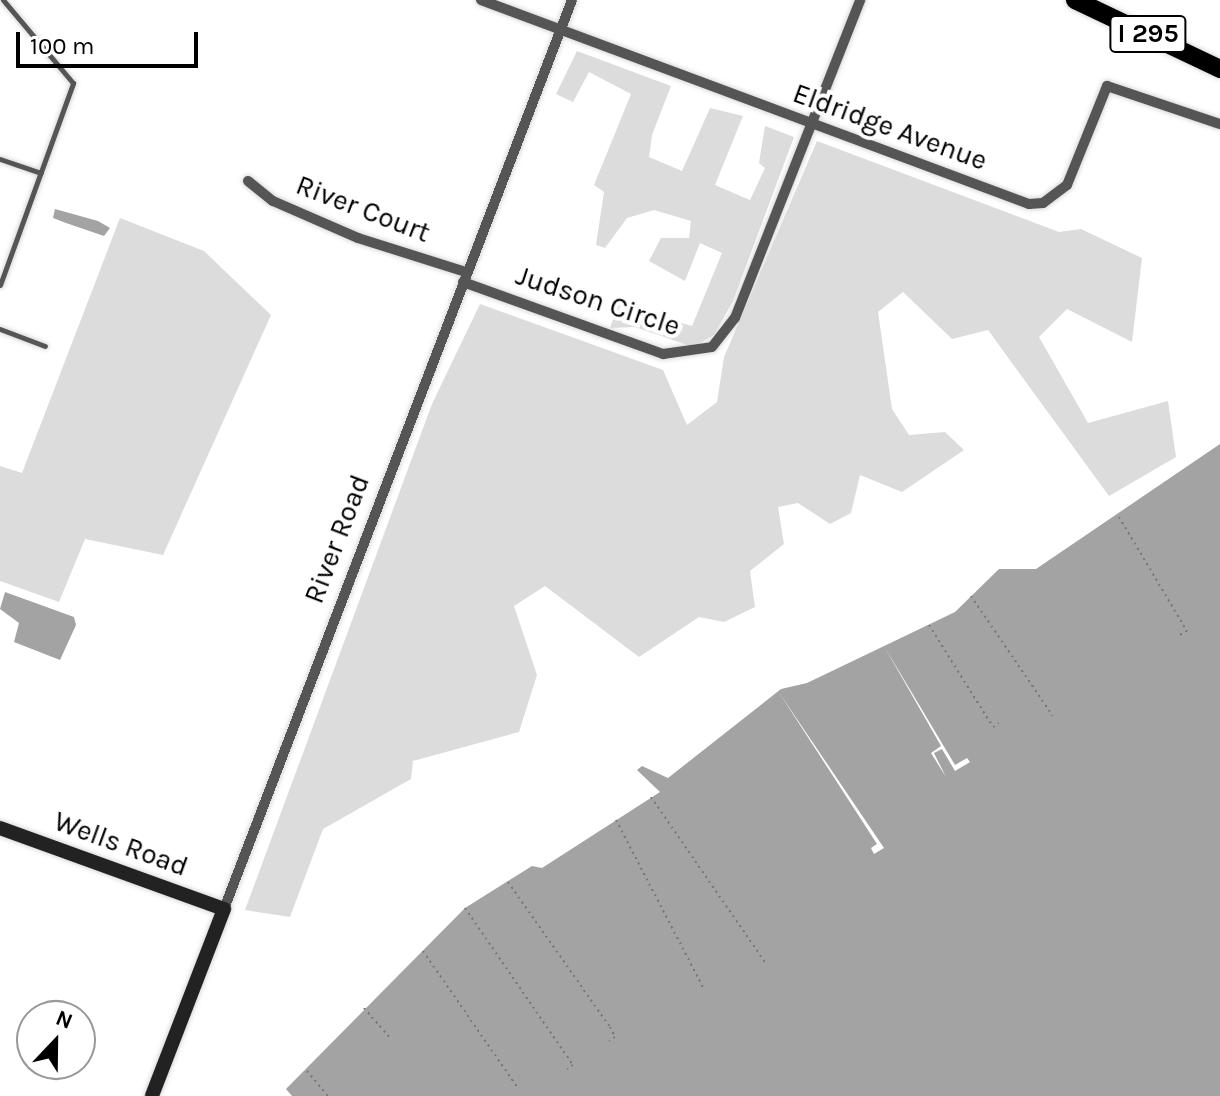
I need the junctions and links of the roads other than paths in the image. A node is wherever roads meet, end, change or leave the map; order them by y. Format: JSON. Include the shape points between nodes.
{"nodes":[{"id":1,"x":3,"y":0,"type":"edge"},
{"id":2,"x":481,"y":0,"type":"edge"},
{"id":3,"x":572,"y":0,"type":"edge"},
{"id":4,"x":860,"y":0,"type":"edge"},
{"id":5,"x":1075,"y":0,"type":"edge"},
{"id":6,"x":560,"y":29,"type":"junction"},
{"id":7,"x":1220,"y":69,"type":"edge"},
{"id":8,"x":1220,"y":124,"type":"edge"},
{"id":9,"x":813,"y":125,"type":"junction"},
{"id":10,"x":0,"y":159,"type":"edge"},
{"id":11,"x":41,"y":173,"type":"junction"},
{"id":12,"x":248,"y":181,"type":"dead end"},
{"id":13,"x":465,"y":277,"type":"junction"},
{"id":14,"x":0,"y":285,"type":"edge"},
{"id":15,"x":0,"y":329,"type":"edge"},
{"id":16,"x":45,"y":346,"type":"dead end"},
{"id":17,"x":0,"y":828,"type":"edge"},
{"id":18,"x":224,"y":909,"type":"junction"},
{"id":19,"x":152,"y":1096,"type":"edge"}],
"edges":[{"from":1,"to":11,"type":"lane","via":[[73,83]]},
{"from":2,"to":6,"type":"street","name":"Eldridge Avenue"},
{"from":3,"to":6,"type":"street","name":"River Road"},
{"from":4,"to":9,"type":"street","name":"Judson Circle"},
{"from":5,"to":7,"type":"highway","number":"I 295"},
{"from":6,"to":9,"type":"street","name":"Eldridge Avenue"},
{"from":6,"to":13,"type":"street","name":"River Road"},
{"from":8,"to":9,"type":"street","name":"Eldridge Avenue","via":[[1107,86],[1067,185],[1043,203],[1029,204]]},
{"from":9,"to":13,"type":"street","name":"Judson Circle","via":[[735,318],[712,347],[663,354]]},
{"from":10,"to":11,"type":"lane"},
{"from":11,"to":14,"type":"lane"},
{"from":12,"to":13,"type":"street","name":"River Court","via":[[273,201]]},
{"from":13,"to":18,"type":"street","name":"River Road"},
{"from":15,"to":16,"type":"lane"},
{"from":17,"to":18,"type":"street","name":"Wells Road"},
{"from":18,"to":19,"type":"street","name":"River Road"}]}
